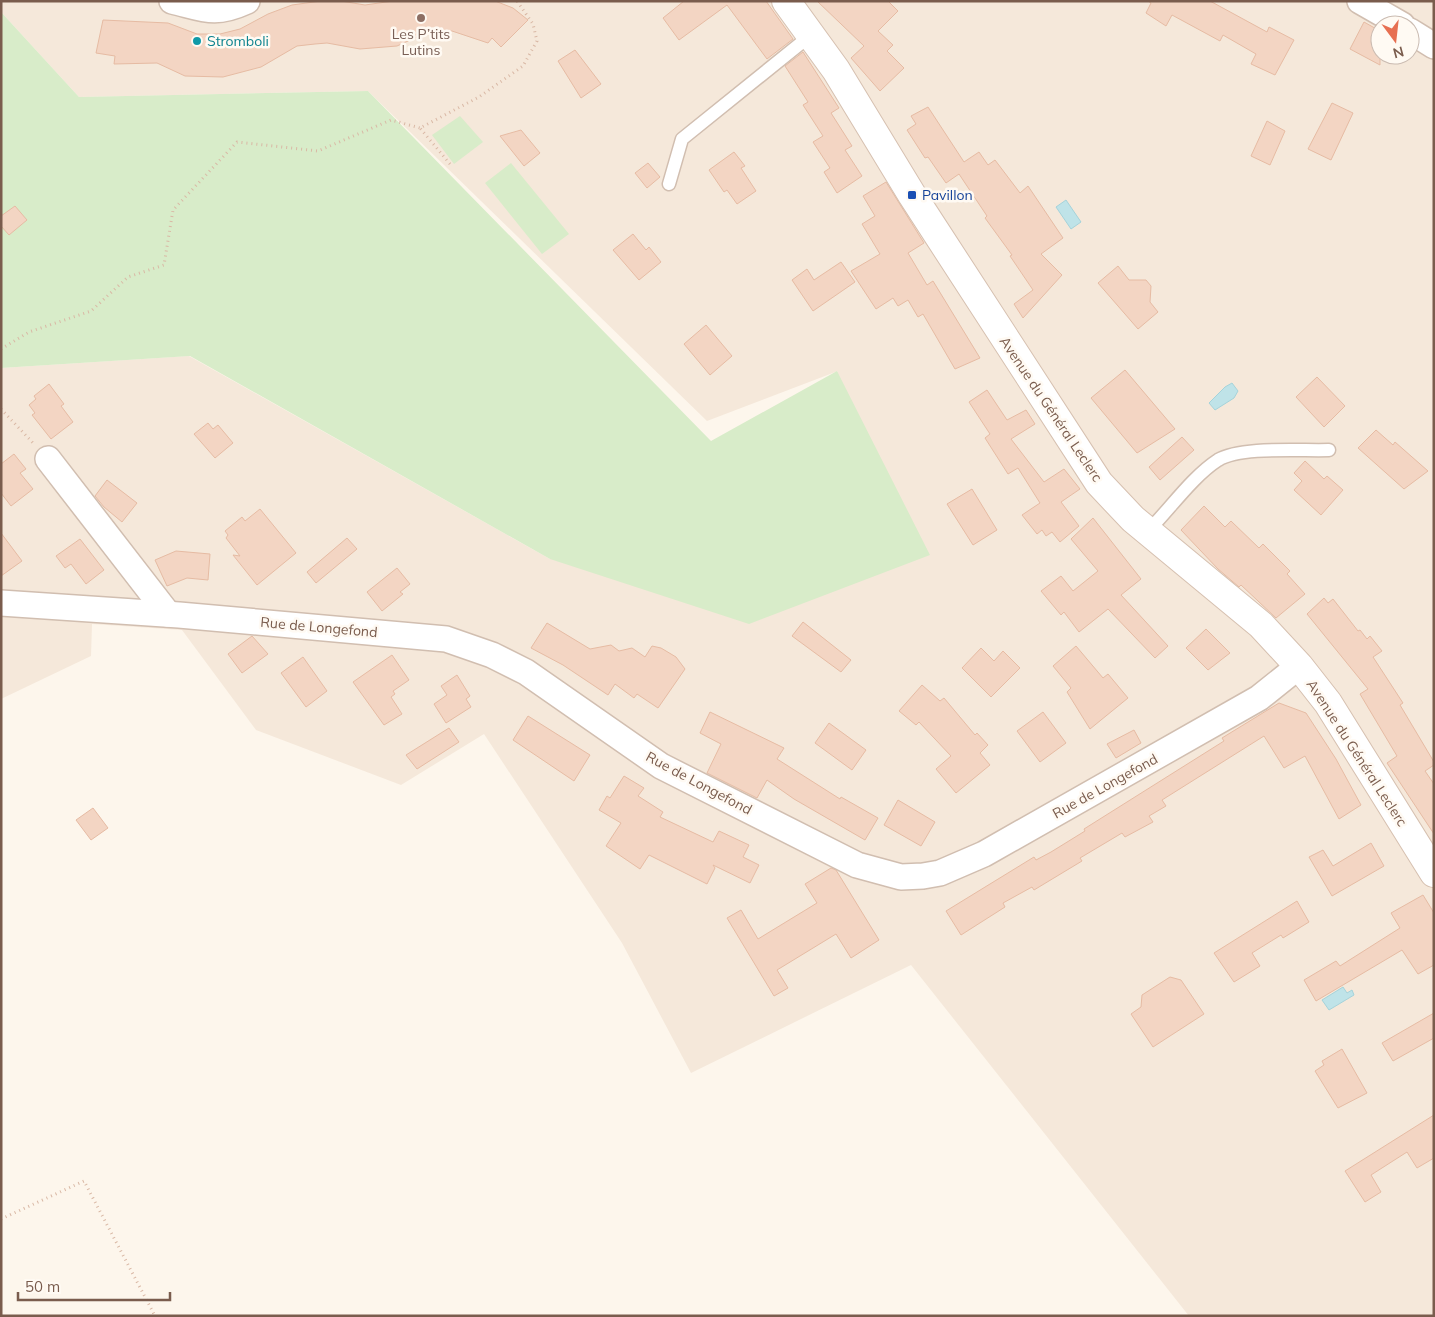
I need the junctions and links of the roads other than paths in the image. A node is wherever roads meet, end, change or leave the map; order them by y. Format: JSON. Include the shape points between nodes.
{"nodes":[{"id":1,"x":172,"y":1,"type":"edge"},
{"id":2,"x":247,"y":1,"type":"edge"},
{"id":3,"x":786,"y":1,"type":"edge"},
{"id":4,"x":1360,"y":1,"type":"edge"},
{"id":5,"x":1384,"y":15,"type":"edge"},
{"id":6,"x":811,"y":35,"type":"junction"},
{"id":7,"x":1420,"y":37,"type":"edge"},
{"id":8,"x":1434,"y":46,"type":"edge"},
{"id":9,"x":669,"y":184,"type":"dead end"},
{"id":10,"x":1329,"y":450,"type":"dead end"},
{"id":11,"x":48,"y":459,"type":"road end"},
{"id":12,"x":1148,"y":532,"type":"junction"},
{"id":13,"x":1,"y":603,"type":"edge"},
{"id":14,"x":168,"y":614,"type":"junction"},
{"id":15,"x":1299,"y":666,"type":"junction"},
{"id":16,"x":1434,"y":872,"type":"edge"}],
"edges":[{"from":1,"to":2,"type":"street","via":[[216,12]]},
{"from":3,"to":6,"type":"main road","name":"Avenue du Général Leclerc"},
{"from":4,"to":5,"type":"street"},
{"from":6,"to":9,"type":"lane","via":[[682,139]]},
{"from":6,"to":12,"type":"main road","name":"Avenue du Général Leclerc","via":[[1075,450],[1099,484]]},
{"from":7,"to":8,"type":"street"},
{"from":10,"to":12,"type":"lane","via":[[1243,452],[1219,459]]},
{"from":11,"to":14,"type":"street"},
{"from":12,"to":15,"type":"main road","name":"Avenue du Général Leclerc","via":[[1261,625]]},
{"from":13,"to":14,"type":"street","name":"Rue de Longefond"},
{"from":14,"to":15,"type":"street","name":"Rue de Longefond","via":[[446,639],[492,654],[526,672],[661,766],[857,865],[901,877],[940,873],[984,854],[1259,698]]},
{"from":15,"to":16,"type":"main road","name":"Avenue du Général Leclerc","via":[[1328,703]]}]}
